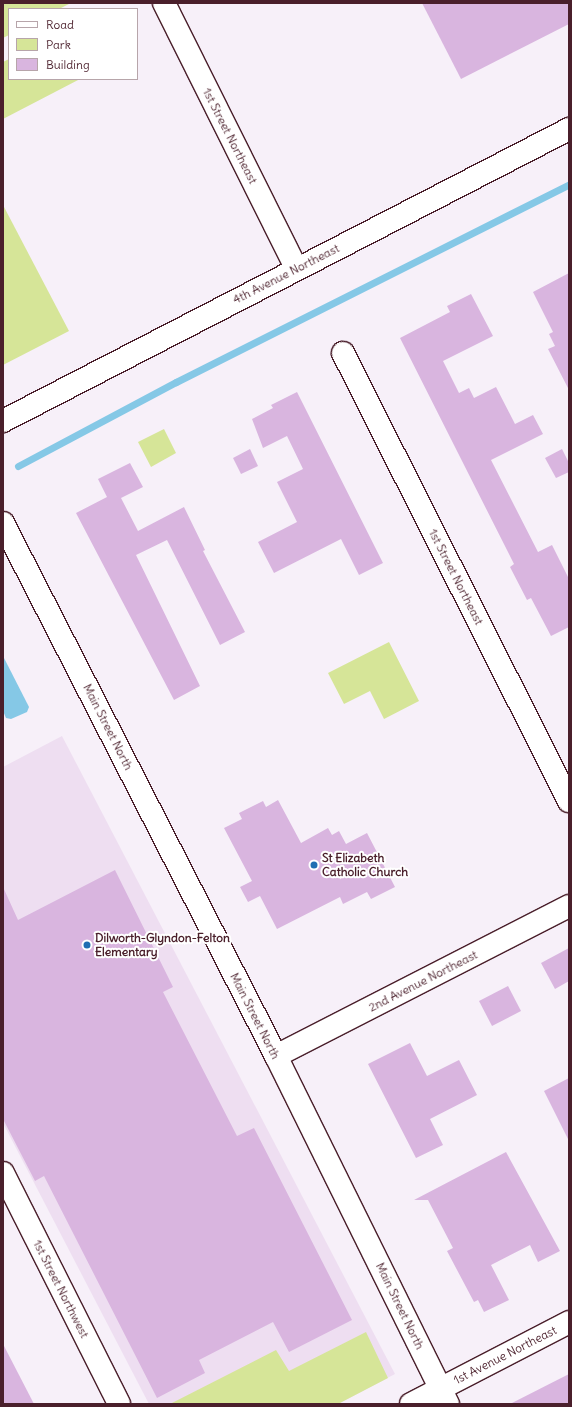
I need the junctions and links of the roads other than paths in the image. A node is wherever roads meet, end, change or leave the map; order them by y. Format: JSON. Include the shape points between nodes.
{"nodes":[{"id":1,"x":164,"y":3,"type":"edge"},
{"id":2,"x":569,"y":129,"type":"edge"},
{"id":3,"x":296,"y":268,"type":"junction"},
{"id":4,"x":343,"y":353,"type":"dead end"},
{"id":5,"x":3,"y":421,"type":"edge"},
{"id":6,"x":3,"y":523,"type":"edge"},
{"id":7,"x":569,"y":801,"type":"edge"},
{"id":8,"x":569,"y":906,"type":"edge"},
{"id":9,"x":276,"y":1056,"type":"junction"},
{"id":10,"x":6,"y":1186,"type":"edge"},
{"id":11,"x":569,"y":1322,"type":"edge"},
{"id":12,"x":444,"y":1396,"type":"edge"},
{"id":13,"x":119,"y":1404,"type":"edge"},
{"id":14,"x":411,"y":1404,"type":"edge"}],
"edges":[{"from":1,"to":3,"type":"street","name":"1st Street Northeast"},
{"from":2,"to":3,"type":"street","name":"4th Avenue Northeast"},
{"from":3,"to":5,"type":"street","name":"4th Avenue Northeast"},
{"from":4,"to":7,"type":"street","name":"1st Street Northeast"},
{"from":6,"to":9,"type":"street","name":"Main Street North"},
{"from":8,"to":9,"type":"street","name":"2nd Avenue Northeast"},
{"from":9,"to":12,"type":"street","name":"Main Street North"},
{"from":10,"to":13,"type":"street","name":"1st Street Northwest"},
{"from":11,"to":12,"type":"street","name":"1st Avenue Northeast"},
{"from":12,"to":14,"type":"street","name":"1st Avenue Northeast"}]}
